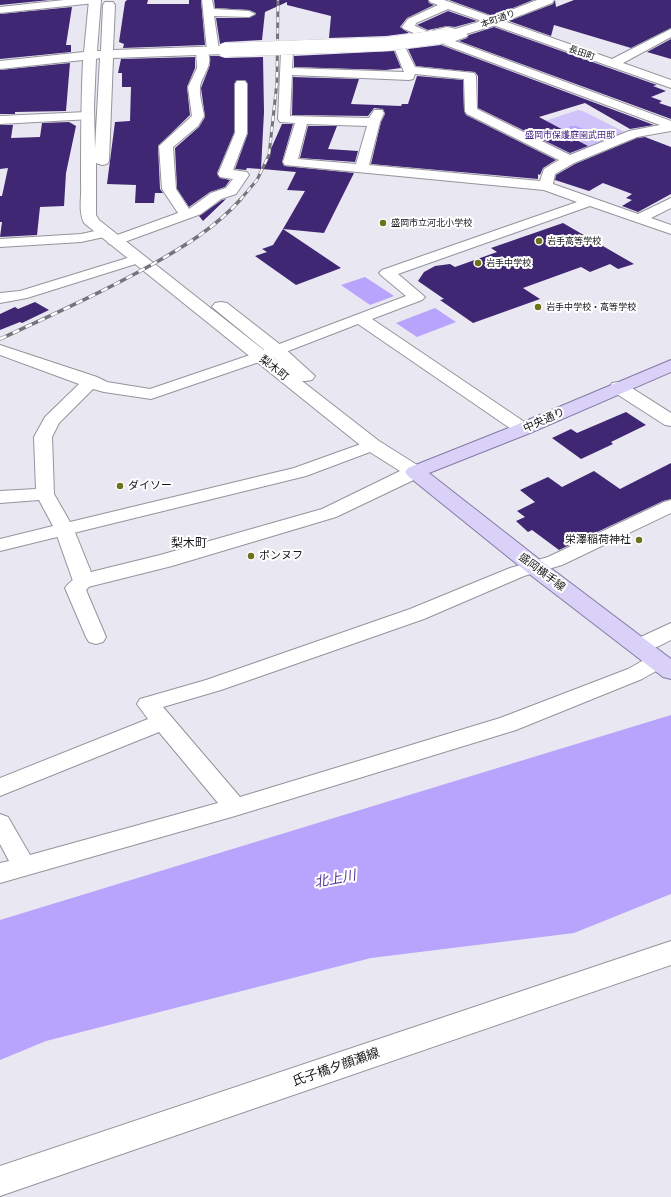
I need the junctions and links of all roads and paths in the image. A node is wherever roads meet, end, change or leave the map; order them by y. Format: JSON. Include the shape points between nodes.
{"nodes":[{"id":1,"x":95,"y":0,"type":"edge"},
{"id":2,"x":109,"y":0,"type":"edge"},
{"id":3,"x":207,"y":0,"type":"edge"},
{"id":4,"x":434,"y":0,"type":"edge"},
{"id":5,"x":548,"y":0,"type":"edge"},
{"id":6,"x":448,"y":5,"type":"junction"},
{"id":7,"x":0,"y":10,"type":"edge"},
{"id":8,"x":208,"y":12,"type":"junction"},
{"id":9,"x":249,"y":14,"type":"dead end"},
{"id":10,"x":492,"y":22,"type":"junction"},
{"id":11,"x":671,"y":32,"type":"edge"},
{"id":12,"x":425,"y":34,"type":"junction"},
{"id":13,"x":450,"y":36,"type":"junction"},
{"id":14,"x":400,"y":47,"type":"junction"},
{"id":15,"x":213,"y":50,"type":"junction"},
{"id":16,"x":287,"y":52,"type":"junction"},
{"id":17,"x":106,"y":54,"type":"junction"},
{"id":18,"x":90,"y":55,"type":"junction"},
{"id":19,"x":612,"y":64,"type":"junction"},
{"id":20,"x":0,"y":65,"type":"edge"},
{"id":21,"x":410,"y":70,"type":"junction"},
{"id":22,"x":286,"y":71,"type":"junction"},
{"id":23,"x":241,"y":84,"type":"dead end"},
{"id":24,"x":671,"y":84,"type":"edge"},
{"id":25,"x":88,"y":116,"type":"junction"},
{"id":26,"x":0,"y":120,"type":"edge"},
{"id":27,"x":302,"y":120,"type":"junction"},
{"id":28,"x":671,"y":126,"type":"edge"},
{"id":29,"x":569,"y":160,"type":"junction"},
{"id":30,"x":362,"y":168,"type":"junction"},
{"id":31,"x":546,"y":186,"type":"junction"},
{"id":32,"x":589,"y":202,"type":"junction"},
{"id":33,"x":671,"y":202,"type":"edge"},
{"id":34,"x":186,"y":215,"type":"junction"},
{"id":35,"x":639,"y":219,"type":"junction"},
{"id":36,"x":671,"y":230,"type":"edge"},
{"id":37,"x":116,"y":237,"type":"junction"},
{"id":38,"x":0,"y":243,"type":"edge"},
{"id":39,"x":137,"y":259,"type":"junction"},
{"id":40,"x":0,"y":298,"type":"edge"},
{"id":41,"x":360,"y":318,"type":"junction"},
{"id":42,"x":0,"y":350,"type":"edge"},
{"id":43,"x":276,"y":350,"type":"junction"},
{"id":44,"x":258,"y":356,"type":"junction"},
{"id":45,"x":671,"y":365,"type":"edge"},
{"id":46,"x":90,"y":381,"type":"junction"},
{"id":47,"x":618,"y":387,"type":"junction"},
{"id":48,"x":671,"y":421,"type":"edge"},
{"id":49,"x":523,"y":429,"type":"junction"},
{"id":50,"x":372,"y":445,"type":"junction"},
{"id":51,"x":415,"y":472,"type":"junction"},
{"id":52,"x":45,"y":494,"type":"junction"},
{"id":53,"x":0,"y":497,"type":"edge"},
{"id":54,"x":671,"y":506,"type":"edge"},
{"id":55,"x":65,"y":530,"type":"junction"},
{"id":56,"x":0,"y":545,"type":"edge"},
{"id":57,"x":536,"y":568,"type":"junction"},
{"id":58,"x":84,"y":581,"type":"junction"},
{"id":59,"x":671,"y":632,"type":"edge"},
{"id":60,"x":96,"y":636,"type":"dead end"},
{"id":61,"x":640,"y":646,"type":"junction"},
{"id":62,"x":665,"y":666,"type":"edge"},
{"id":63,"x":163,"y":722,"type":"junction"},
{"id":64,"x":0,"y":787,"type":"edge"},
{"id":65,"x":235,"y":807,"type":"junction"},
{"id":66,"x":0,"y":823,"type":"edge"},
{"id":67,"x":24,"y":866,"type":"junction"},
{"id":68,"x":0,"y":873,"type":"edge"},
{"id":69,"x":671,"y":953,"type":"edge"},
{"id":70,"x":0,"y":1181,"type":"edge"}],
"edges":[{"from":1,"to":7,"type":"street"},
{"from":1,"to":18,"type":"street"},
{"from":2,"to":17,"type":"street"},
{"from":3,"to":8,"type":"street"},
{"from":4,"to":6,"type":"street","name":"長田町"},
{"from":5,"to":10,"type":"street","name":"本町通り"},
{"from":6,"to":10,"type":"street","name":"長田町"},
{"from":6,"to":12,"type":"street","via":[[412,21],[408,27]]},
{"from":8,"to":9,"type":"street"},
{"from":8,"to":15,"type":"street"},
{"from":10,"to":13,"type":"street","name":"本町通り"},
{"from":10,"to":19,"type":"street","name":"長田町"},
{"from":11,"to":19,"type":"street"},
{"from":12,"to":13,"type":"street","via":[[446,30]]},
{"from":12,"to":16,"type":"street","via":[[371,40],[286,43]]},
{"from":13,"to":14,"type":"street"},
{"from":13,"to":15,"type":"street","name":"本町通り","bridge":true,"via":[[379,44]]},
{"from":13,"to":28,"type":"street"},
{"from":14,"to":16,"type":"street"},
{"from":14,"to":21,"type":"street"},
{"from":15,"to":17,"type":"street","name":"本町通り"},
{"from":15,"to":34,"type":"street","via":[[194,87],[198,116],[166,146],[169,189]]},
{"from":16,"to":22,"type":"street"},
{"from":17,"to":18,"type":"street","name":"本町通り"},
{"from":17,"to":37,"type":"street","via":[[101,187],[103,214]]},
{"from":18,"to":20,"type":"street","name":"本町通り"},
{"from":18,"to":25,"type":"street"},
{"from":19,"to":24,"type":"street","name":"長田町"},
{"from":21,"to":22,"type":"street","via":[[409,76]]},
{"from":21,"to":29,"type":"street","via":[[470,76],[471,111]]},
{"from":22,"to":27,"type":"street","via":[[284,119]]},
{"from":23,"to":34,"type":"street","via":[[241,133],[225,174],[242,175],[231,191],[216,196]]},
{"from":25,"to":26,"type":"street"},
{"from":25,"to":37,"type":"street","via":[[88,215],[92,224]]},
{"from":27,"to":30,"type":"street","via":[[290,162]]},
{"from":27,"to":30,"type":"street","via":[[376,117]]},
{"from":28,"to":29,"type":"street","via":[[634,134]]},
{"from":29,"to":31,"type":"street","via":[[549,172]]},
{"from":30,"to":31,"type":"street"},
{"from":31,"to":32,"type":"street"},
{"from":32,"to":35,"type":"street"},
{"from":32,"to":41,"type":"street","via":[[387,273],[417,297]]},
{"from":33,"to":35,"type":"street"},
{"from":34,"to":37,"type":"street"},
{"from":35,"to":36,"type":"street"},
{"from":37,"to":38,"type":"street"},
{"from":37,"to":39,"type":"street","name":"梨木町"},
{"from":37,"to":43,"type":"street"},
{"from":39,"to":40,"type":"street","via":[[22,295]]},
{"from":39,"to":44,"type":"street","name":"梨木町"},
{"from":41,"to":43,"type":"street"},
{"from":41,"to":49,"type":"street"},
{"from":42,"to":46,"type":"street"},
{"from":43,"to":44,"type":"street"},
{"from":43,"to":51,"type":"street"},
{"from":44,"to":46,"type":"street","via":[[151,394],[104,387]]},
{"from":44,"to":50,"type":"street","name":"梨木町"},
{"from":45,"to":47,"type":"main road","name":"中央通り"},
{"from":46,"to":52,"type":"street","via":[[51,421],[43,437]]},
{"from":47,"to":48,"type":"street"},
{"from":47,"to":49,"type":"main road","name":"中央通り"},
{"from":49,"to":51,"type":"main road","name":"中央通り"},
{"from":50,"to":51,"type":"street","name":"梨木町"},
{"from":50,"to":55,"type":"street","via":[[300,472]]},
{"from":51,"to":57,"type":"main road","name":"盛岡横手線"},
{"from":51,"to":58,"type":"street","via":[[329,513],[164,561]]},
{"from":52,"to":53,"type":"street"},
{"from":52,"to":55,"type":"street"},
{"from":54,"to":57,"type":"street"},
{"from":55,"to":56,"type":"street"},
{"from":55,"to":58,"type":"street"},
{"from":57,"to":61,"type":"main road","name":"盛岡横手線"},
{"from":57,"to":63,"type":"street","via":[[517,572],[417,614],[213,685],[148,704]]},
{"from":58,"to":60,"type":"street","via":[[75,588]]},
{"from":59,"to":61,"type":"street"},
{"from":61,"to":62,"type":"main road","name":"盛岡横手線"},
{"from":62,"to":65,"type":"street","via":[[635,674],[508,724]]},
{"from":63,"to":64,"type":"street"},
{"from":63,"to":65,"type":"street"},
{"from":65,"to":67,"type":"street"},
{"from":66,"to":67,"type":"street"},
{"from":67,"to":68,"type":"street"},
{"from":69,"to":70,"type":"street","name":"氏子橋夕顔瀬線"}]}
